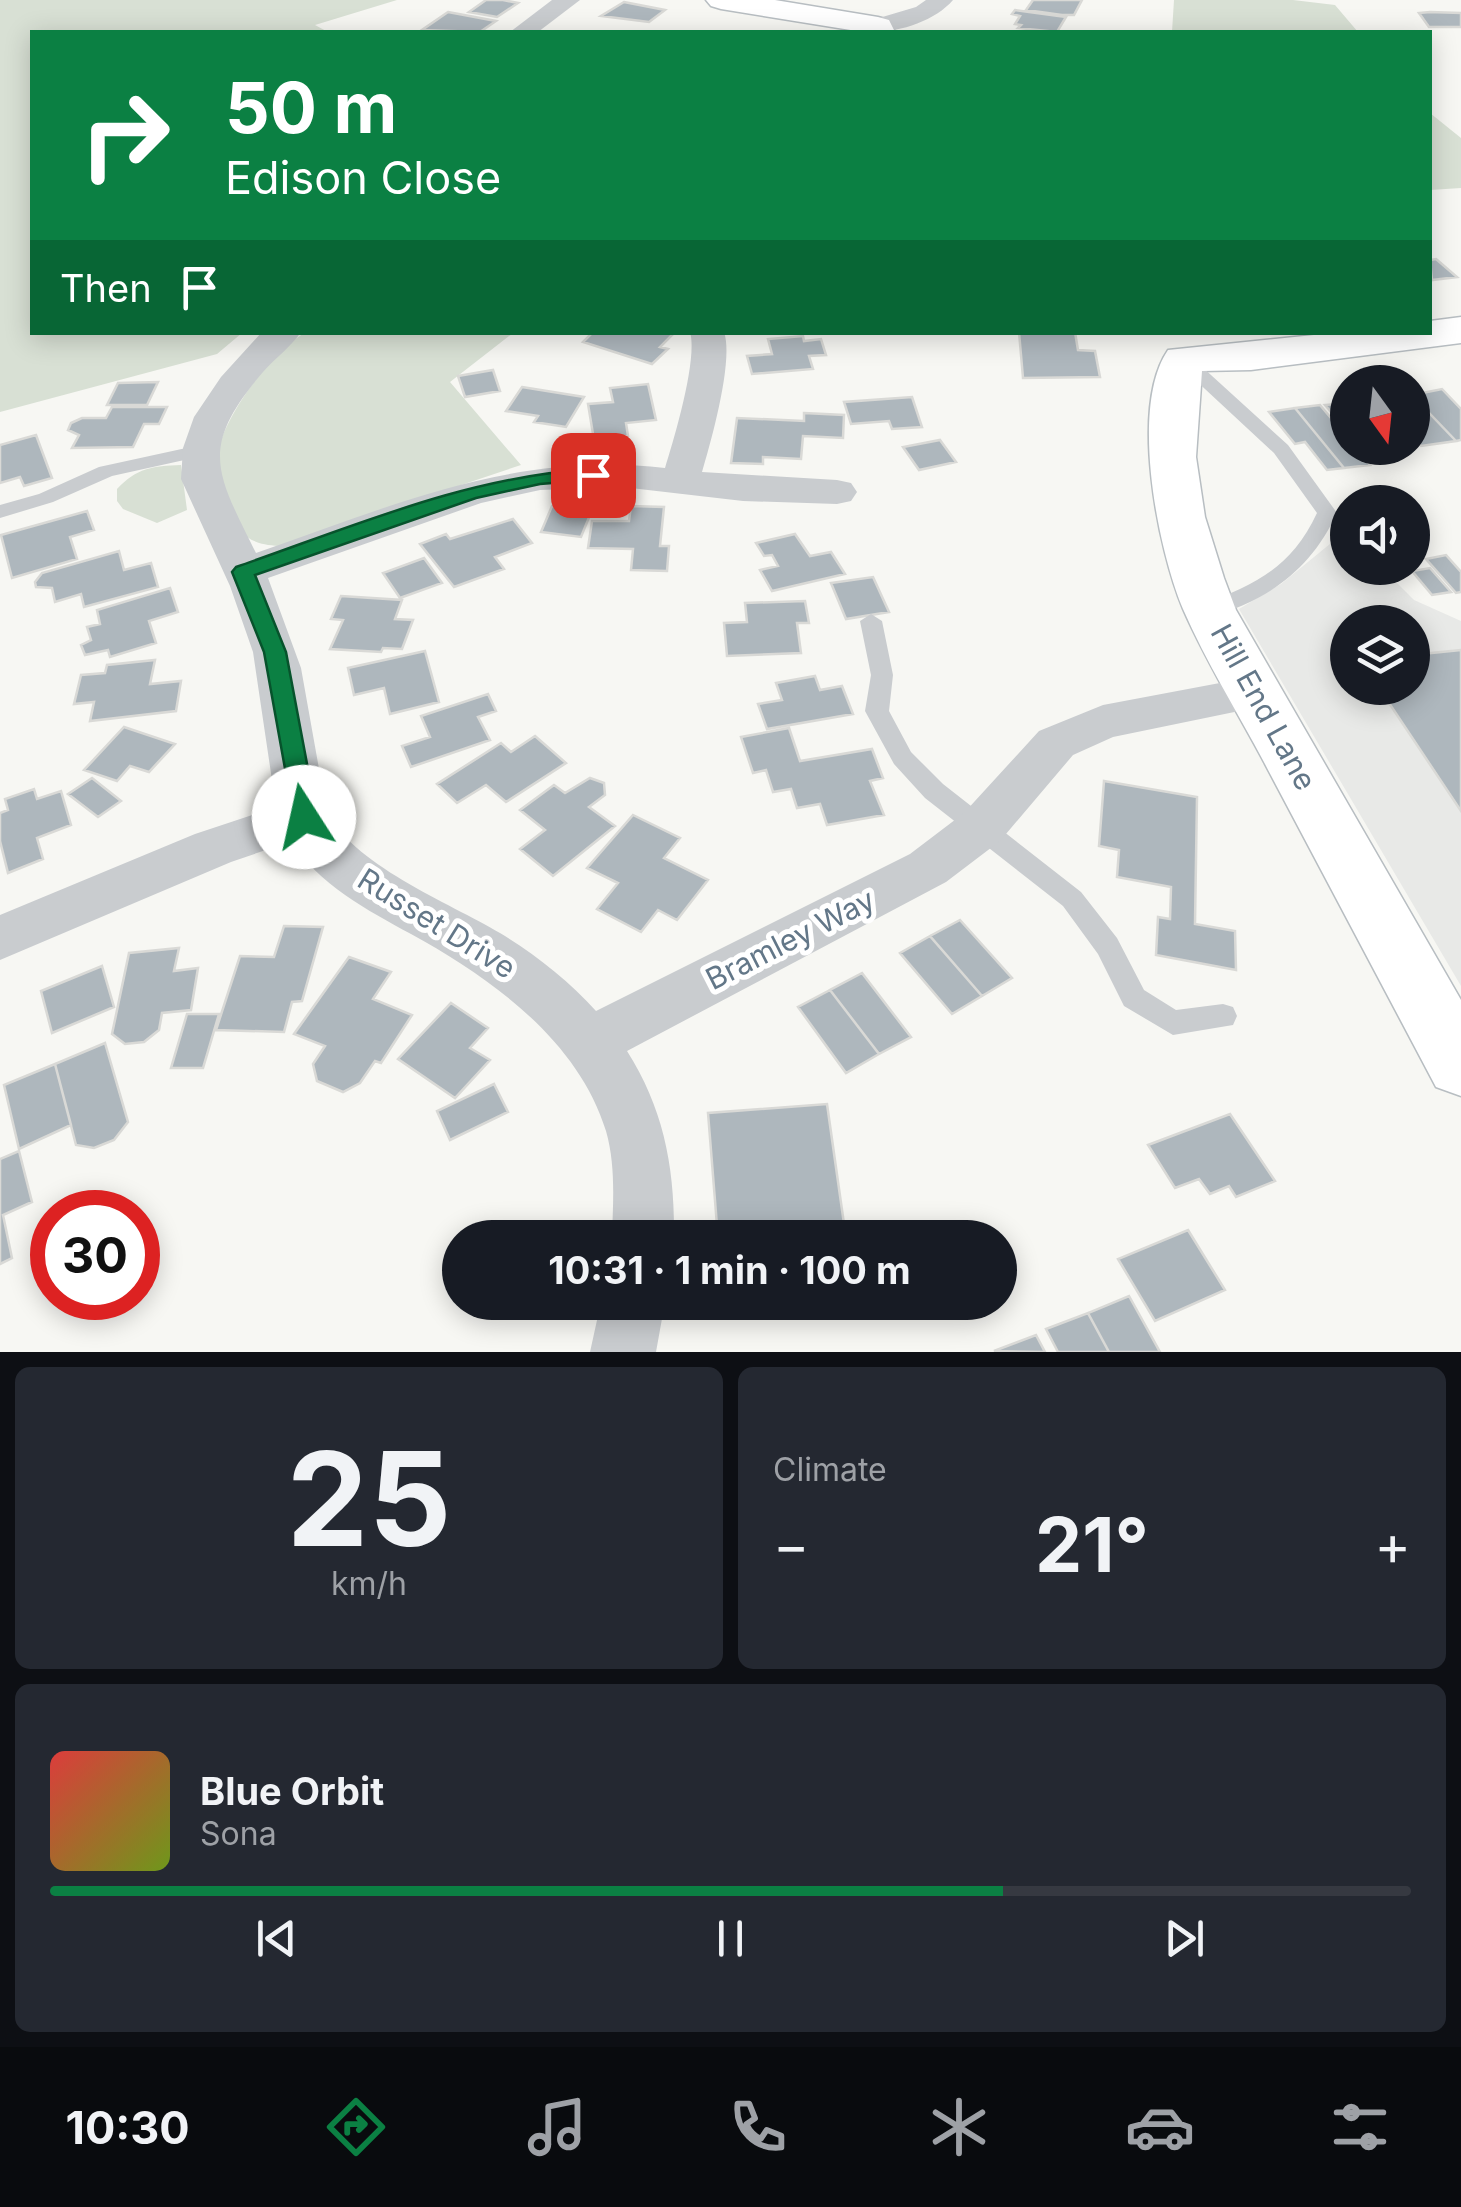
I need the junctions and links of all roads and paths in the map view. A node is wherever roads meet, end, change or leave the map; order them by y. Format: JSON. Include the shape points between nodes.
{"nodes":[{"id":1,"x":568,"y":0,"type":"edge"},
{"id":2,"x":721,"y":0,"type":"edge"},
{"id":3,"x":941,"y":0,"type":"edge"},
{"id":4,"x":878,"y":29,"type":"edge"},
{"id":5,"x":525,"y":30,"type":"edge"},
{"id":6,"x":1461,"y":330,"type":"edge"},
{"id":7,"x":1432,"y":334,"type":"edge"},
{"id":8,"x":281,"y":335,"type":"edge"},
{"id":9,"x":707,"y":335,"type":"edge"},
{"id":10,"x":1422,"y":335,"type":"edge"},
{"id":11,"x":1170,"y":346,"type":"edge"},
{"id":12,"x":200,"y":451,"type":"junction"},
{"id":13,"x":679,"y":482,"type":"junction"},
{"id":14,"x":836,"y":492,"type":"dead end"},
{"id":15,"x":0,"y":512,"type":"edge"},
{"id":16,"x":243,"y":572,"type":"junction"},
{"id":17,"x":1210,"y":610,"type":"junction"},
{"id":18,"x":871,"y":621,"type":"dead end"},
{"id":19,"x":1257,"y":692,"type":"junction"},
{"id":20,"x":304,"y":817,"type":"junction"},
{"id":21,"x":982,"y":827,"type":"junction"},
{"id":22,"x":0,"y":938,"type":"edge"},
{"id":23,"x":1224,"y":1016,"type":"dead end"},
{"id":24,"x":592,"y":1041,"type":"junction"},
{"id":25,"x":1461,"y":1064,"type":"edge"},
{"id":26,"x":645,"y":1220,"type":"edge"},
{"id":27,"x":630,"y":1320,"type":"edge"},
{"id":28,"x":623,"y":1352,"type":"edge"}],
"edges":[{"from":1,"to":5,"type":"street"},
{"from":2,"to":4,"type":"street"},
{"from":3,"to":4,"type":"street"},
{"from":6,"to":7,"type":"street"},
{"from":8,"to":12,"type":"street","via":[[212,416]]},
{"from":9,"to":13,"type":"street","via":[[712,347],[700,417]]},
{"from":10,"to":11,"type":"street","via":[[1251,357]]},
{"from":11,"to":17,"type":"street","name":"Hill End Lane","via":[[1170,457],[1185,544]]},
{"from":11,"to":17,"type":"lane","via":[[1281,448],[1327,513],[1315,543],[1271,586]]},
{"from":12,"to":15,"type":"lane","via":[[106,471]]},
{"from":12,"to":16,"type":"street","name":"Russet Drive","via":[[200,480]]},
{"from":13,"to":14,"type":"street"},
{"from":13,"to":16,"type":"street","via":[[563,475],[511,484]]},
{"from":16,"to":20,"type":"street","name":"Russet Drive","via":[[275,652]]},
{"from":17,"to":19,"type":"street","name":"Hill End Lane"},
{"from":18,"to":21,"type":"lane","via":[[882,675],[877,711],[902,758]]},
{"from":19,"to":21,"type":"street","name":"Bramley Way","via":[[1103,722],[1056,743]]},
{"from":19,"to":25,"type":"street","name":"Hill End Lane"},
{"from":20,"to":22,"type":"street","via":[[212,848]]},
{"from":20,"to":24,"type":"street","name":"Russet Drive","via":[[336,857],[382,893],[529,981]]},
{"from":21,"to":23,"type":"lane","via":[[1072,900],[1108,946],[1134,998],[1172,1022]]},
{"from":21,"to":24,"type":"street","name":"Bramley Way","via":[[928,868]]},
{"from":24,"to":26,"type":"street","name":"Russet Drive","via":[[624,1094]]},
{"from":27,"to":28,"type":"street"}]}
